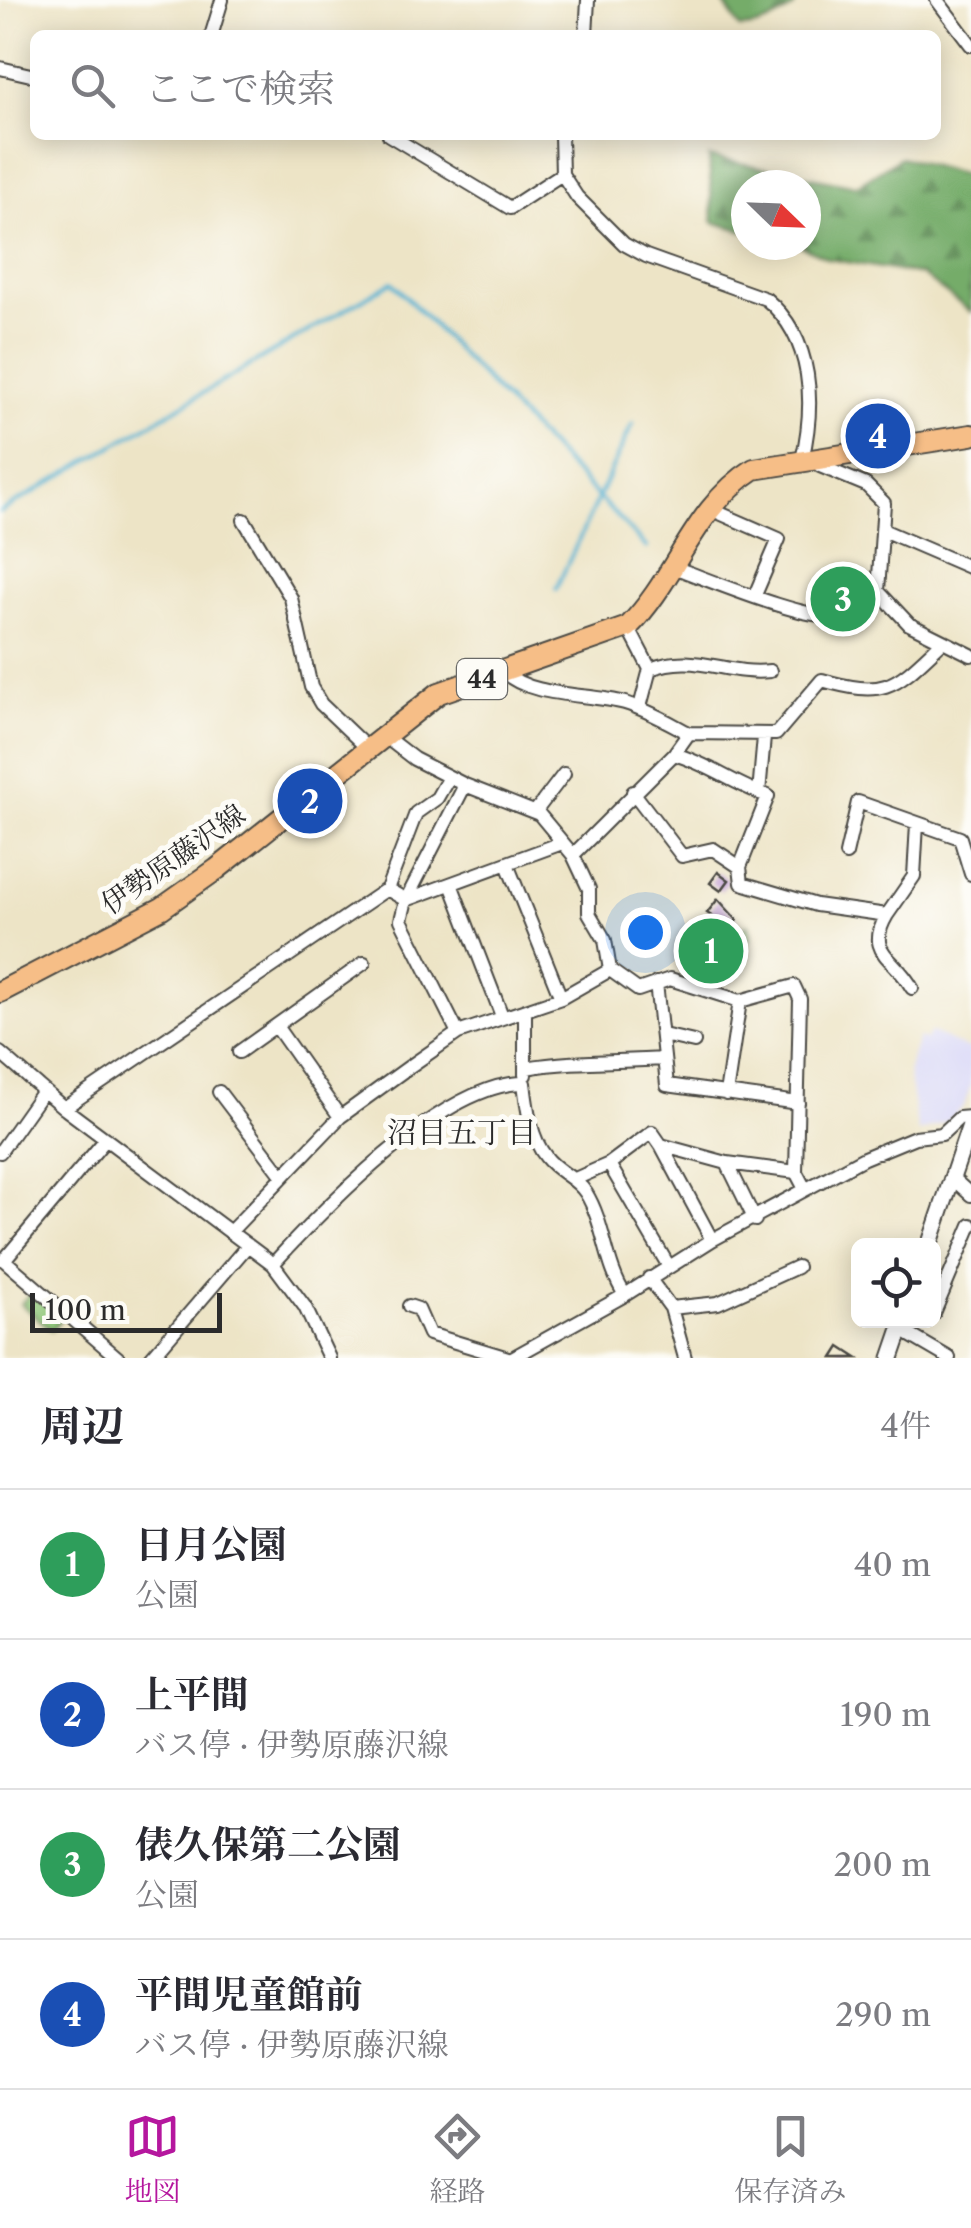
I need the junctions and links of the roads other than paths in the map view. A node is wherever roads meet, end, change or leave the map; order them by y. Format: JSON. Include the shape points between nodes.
{"nodes":[{"id":1,"x":222,"y":0,"type":"edge"},
{"id":2,"x":588,"y":0,"type":"edge"},
{"id":3,"x":937,"y":0,"type":"edge"},
{"id":4,"x":211,"y":30,"type":"edge"},
{"id":5,"x":586,"y":30,"type":"edge"},
{"id":6,"x":971,"y":45,"type":"edge"},
{"id":7,"x":0,"y":68,"type":"edge"},
{"id":8,"x":30,"y":75,"type":"edge"},
{"id":9,"x":397,"y":140,"type":"edge"},
{"id":10,"x":561,"y":140,"type":"edge"},
{"id":11,"x":562,"y":174,"type":"junction"},
{"id":12,"x":971,"y":436,"type":"edge"},
{"id":13,"x":810,"y":460,"type":"junction"},
{"id":14,"x":708,"y":508,"type":"junction"},
{"id":15,"x":244,"y":520,"type":"dead end"},
{"id":16,"x":885,"y":531,"type":"junction"},
{"id":17,"x":673,"y":567,"type":"junction"},
{"id":18,"x":971,"y":568,"type":"edge"},
{"id":19,"x":878,"y":592,"type":"junction"},
{"id":20,"x":755,"y":595,"type":"junction"},
{"id":21,"x":628,"y":628,"type":"junction"},
{"id":22,"x":942,"y":642,"type":"junction"},
{"id":23,"x":971,"y":655,"type":"edge"},
{"id":24,"x":764,"y":667,"type":"dead end"},
{"id":25,"x":650,"y":669,"type":"junction"},
{"id":26,"x":504,"y":672,"type":"junction"},
{"id":27,"x":640,"y":708,"type":"junction"},
{"id":28,"x":689,"y":733,"type":"junction"},
{"id":29,"x":764,"y":737,"type":"junction"},
{"id":30,"x":374,"y":741,"type":"junction"},
{"id":31,"x":674,"y":754,"type":"junction"},
{"id":32,"x":564,"y":774,"type":"dead end"},
{"id":33,"x":450,"y":777,"type":"junction"},
{"id":34,"x":465,"y":785,"type":"junction"},
{"id":35,"x":633,"y":792,"type":"junction"},
{"id":36,"x":759,"y":793,"type":"junction"},
{"id":37,"x":535,"y":812,"type":"junction"},
{"id":38,"x":917,"y":824,"type":"junction"},
{"id":39,"x":562,"y":844,"type":"junction"},
{"id":40,"x":846,"y":854,"type":"dead end"},
{"id":41,"x":573,"y":855,"type":"junction"},
{"id":42,"x":508,"y":864,"type":"junction"},
{"id":43,"x":740,"y":868,"type":"junction"},
{"id":44,"x":971,"y":874,"type":"edge"},
{"id":45,"x":450,"y":884,"type":"junction"},
{"id":46,"x":387,"y":889,"type":"junction"},
{"id":47,"x":406,"y":900,"type":"junction"},
{"id":48,"x":887,"y":915,"type":"junction"},
{"id":49,"x":364,"y":962,"type":"dead end"},
{"id":50,"x":610,"y":970,"type":"junction"},
{"id":51,"x":656,"y":983,"type":"junction"},
{"id":52,"x":912,"y":988,"type":"dead end"},
{"id":53,"x":0,"y":992,"type":"edge"},
{"id":54,"x":561,"y":998,"type":"junction"},
{"id":55,"x":740,"y":1000,"type":"junction"},
{"id":56,"x":524,"y":1011,"type":"junction"},
{"id":57,"x":502,"y":1016,"type":"junction"},
{"id":58,"x":276,"y":1026,"type":"junction"},
{"id":59,"x":458,"y":1034,"type":"junction"},
{"id":60,"x":663,"y":1035,"type":"junction"},
{"id":61,"x":694,"y":1042,"type":"dead end"},
{"id":62,"x":239,"y":1052,"type":"dead end"},
{"id":63,"x":0,"y":1053,"type":"edge"},
{"id":64,"x":663,"y":1058,"type":"junction"},
{"id":65,"x":526,"y":1068,"type":"junction"},
{"id":66,"x":524,"y":1083,"type":"junction"},
{"id":67,"x":42,"y":1091,"type":"junction"},
{"id":68,"x":220,"y":1092,"type":"dead end"},
{"id":69,"x":726,"y":1094,"type":"junction"},
{"id":70,"x":798,"y":1103,"type":"junction"},
{"id":71,"x":64,"y":1108,"type":"junction"},
{"id":72,"x":340,"y":1117,"type":"junction"},
{"id":73,"x":971,"y":1120,"type":"edge"},
{"id":74,"x":106,"y":1140,"type":"junction"},
{"id":75,"x":661,"y":1146,"type":"junction"},
{"id":76,"x":0,"y":1152,"type":"edge"},
{"id":77,"x":727,"y":1162,"type":"junction"},
{"id":78,"x":609,"y":1164,"type":"junction"},
{"id":79,"x":796,"y":1172,"type":"junction"},
{"id":80,"x":282,"y":1175,"type":"junction"},
{"id":81,"x":952,"y":1178,"type":"junction"},
{"id":82,"x":575,"y":1179,"type":"junction"},
{"id":83,"x":804,"y":1189,"type":"junction"},
{"id":84,"x":971,"y":1195,"type":"edge"},
{"id":85,"x":755,"y":1220,"type":"junction"},
{"id":86,"x":971,"y":1226,"type":"edge"},
{"id":87,"x":230,"y":1232,"type":"junction"},
{"id":88,"x":932,"y":1238,"type":"edge"},
{"id":89,"x":712,"y":1240,"type":"junction"},
{"id":90,"x":248,"y":1244,"type":"junction"},
{"id":91,"x":2,"y":1259,"type":"edge"},
{"id":92,"x":273,"y":1264,"type":"junction"},
{"id":93,"x":668,"y":1265,"type":"junction"},
{"id":94,"x":797,"y":1267,"type":"dead end"},
{"id":95,"x":649,"y":1278,"type":"junction"},
{"id":96,"x":625,"y":1296,"type":"junction"},
{"id":97,"x":941,"y":1297,"type":"edge"},
{"id":98,"x":409,"y":1306,"type":"dead end"},
{"id":99,"x":670,"y":1308,"type":"junction"},
{"id":100,"x":901,"y":1328,"type":"edge"},
{"id":101,"x":906,"y":1328,"type":"edge"},
{"id":102,"x":927,"y":1328,"type":"edge"},
{"id":103,"x":922,"y":1342,"type":"junction"},
{"id":104,"x":118,"y":1358,"type":"edge"},
{"id":105,"x":151,"y":1358,"type":"edge"},
{"id":106,"x":329,"y":1358,"type":"edge"},
{"id":107,"x":510,"y":1358,"type":"edge"},
{"id":108,"x":685,"y":1358,"type":"edge"},
{"id":109,"x":892,"y":1358,"type":"edge"},
{"id":110,"x":948,"y":1358,"type":"edge"}],
"edges":[{"from":1,"to":4,"type":"street"},
{"from":2,"to":5,"type":"street"},
{"from":3,"to":6,"type":"street"},
{"from":7,"to":8,"type":"street"},
{"from":9,"to":11,"type":"street","via":[[510,208]]},
{"from":10,"to":11,"type":"street"},
{"from":11,"to":13,"type":"street","via":[[624,244],[766,299],[781,311],[812,385]]},
{"from":12,"to":13,"type":"main road"},
{"from":13,"to":14,"type":"main road","via":[[754,469]]},
{"from":13,"to":16,"type":"street","via":[[875,492],[884,504]]},
{"from":14,"to":17,"type":"main road"},
{"from":14,"to":20,"type":"street","via":[[779,539]]},
{"from":15,"to":30,"type":"street","via":[[292,598],[310,686],[321,704]]},
{"from":16,"to":18,"type":"street"},
{"from":16,"to":19,"type":"street"},
{"from":17,"to":20,"type":"street"},
{"from":17,"to":21,"type":"main road"},
{"from":19,"to":20,"type":"street","via":[[836,616]]},
{"from":19,"to":22,"type":"street","via":[[909,624]]},
{"from":21,"to":25,"type":"street"},
{"from":21,"to":26,"type":"main road","name":"伊勢原藤沢線","number":"44"},
{"from":22,"to":23,"type":"street"},
{"from":22,"to":29,"type":"street","via":[[900,681],[865,692],[822,680],[776,734]]},
{"from":24,"to":25,"type":"street","via":[[742,674],[676,659]]},
{"from":25,"to":27,"type":"street"},
{"from":26,"to":27,"type":"street","via":[[514,682]]},
{"from":26,"to":30,"type":"main road","name":"伊勢原藤沢線","number":"44","via":[[438,693]]},
{"from":27,"to":28,"type":"street"},
{"from":28,"to":29,"type":"street"},
{"from":28,"to":31,"type":"street"},
{"from":29,"to":36,"type":"street"},
{"from":30,"to":33,"type":"street"},
{"from":30,"to":53,"type":"main road","name":"伊勢原藤沢線","number":"44","via":[[162,908]]},
{"from":31,"to":35,"type":"street"},
{"from":31,"to":36,"type":"street"},
{"from":32,"to":37,"type":"street"},
{"from":33,"to":34,"type":"street"},
{"from":33,"to":46,"type":"street","via":[[416,813]]},
{"from":34,"to":37,"type":"street"},
{"from":34,"to":47,"type":"street"},
{"from":35,"to":41,"type":"street"},
{"from":35,"to":43,"type":"street","via":[[682,856],[712,848]]},
{"from":36,"to":43,"type":"street","via":[[768,796]]},
{"from":37,"to":39,"type":"street"},
{"from":38,"to":40,"type":"street","via":[[858,802]]},
{"from":38,"to":44,"type":"street","via":[[960,838]]},
{"from":38,"to":48,"type":"street","via":[[914,876]]},
{"from":39,"to":41,"type":"street"},
{"from":39,"to":42,"type":"street"},
{"from":41,"to":50,"type":"street"},
{"from":42,"to":45,"type":"street"},
{"from":42,"to":54,"type":"street"},
{"from":43,"to":48,"type":"street","via":[[742,884],[816,906]]},
{"from":45,"to":47,"type":"street"},
{"from":45,"to":57,"type":"street"},
{"from":46,"to":47,"type":"street"},
{"from":46,"to":71,"type":"street"},
{"from":47,"to":59,"type":"street","via":[[402,920]]},
{"from":48,"to":52,"type":"street","via":[[877,946]]},
{"from":49,"to":58,"type":"street"},
{"from":50,"to":51,"type":"street","via":[[638,990]]},
{"from":50,"to":54,"type":"street"},
{"from":51,"to":55,"type":"street","via":[[670,979]]},
{"from":51,"to":60,"type":"street"},
{"from":54,"to":56,"type":"street"},
{"from":55,"to":69,"type":"street"},
{"from":55,"to":70,"type":"street","via":[[794,986],[800,1000]]},
{"from":56,"to":57,"type":"street"},
{"from":56,"to":65,"type":"street"},
{"from":57,"to":59,"type":"street"},
{"from":58,"to":62,"type":"street"},
{"from":58,"to":72,"type":"street"},
{"from":59,"to":72,"type":"street"},
{"from":60,"to":61,"type":"street"},
{"from":60,"to":64,"type":"street"},
{"from":63,"to":67,"type":"street"},
{"from":64,"to":65,"type":"street","via":[[601,1068],[576,1059]]},
{"from":64,"to":69,"type":"street","via":[[667,1084]]},
{"from":65,"to":66,"type":"street"},
{"from":66,"to":82,"type":"street","via":[[527,1112],[546,1158]]},
{"from":66,"to":92,"type":"street","via":[[488,1088],[404,1141],[338,1193]]},
{"from":67,"to":71,"type":"street"},
{"from":67,"to":76,"type":"street"},
{"from":68,"to":80,"type":"street"},
{"from":69,"to":70,"type":"street"},
{"from":70,"to":79,"type":"street"},
{"from":71,"to":74,"type":"street"},
{"from":72,"to":80,"type":"street"},
{"from":73,"to":81,"type":"street"},
{"from":73,"to":83,"type":"street","via":[[958,1118],[942,1134],[915,1137]]},
{"from":74,"to":87,"type":"street"},
{"from":74,"to":91,"type":"street"},
{"from":75,"to":77,"type":"street"},
{"from":75,"to":78,"type":"street","via":[[652,1132]]},
{"from":75,"to":89,"type":"street"},
{"from":77,"to":79,"type":"street"},
{"from":77,"to":85,"type":"street"},
{"from":78,"to":82,"type":"street"},
{"from":78,"to":93,"type":"street"},
{"from":79,"to":83,"type":"street"},
{"from":80,"to":87,"type":"street"},
{"from":81,"to":84,"type":"street"},
{"from":81,"to":88,"type":"street"},
{"from":82,"to":96,"type":"street","via":[[588,1196]]},
{"from":83,"to":85,"type":"street"},
{"from":85,"to":89,"type":"street"},
{"from":86,"to":97,"type":"street"},
{"from":87,"to":90,"type":"street"},
{"from":89,"to":93,"type":"street"},
{"from":90,"to":92,"type":"street"},
{"from":90,"to":105,"type":"street"},
{"from":91,"to":104,"type":"street"},
{"from":92,"to":106,"type":"street"},
{"from":93,"to":95,"type":"street"},
{"from":94,"to":99,"type":"street","via":[[718,1303]]},
{"from":95,"to":96,"type":"street"},
{"from":95,"to":99,"type":"street"},
{"from":96,"to":107,"type":"street"},
{"from":98,"to":107,"type":"street","via":[[418,1308],[429,1334]]},
{"from":99,"to":108,"type":"street"},
{"from":100,"to":109,"type":"street"},
{"from":101,"to":103,"type":"street"},
{"from":102,"to":103,"type":"street"},
{"from":103,"to":110,"type":"street"}]}
